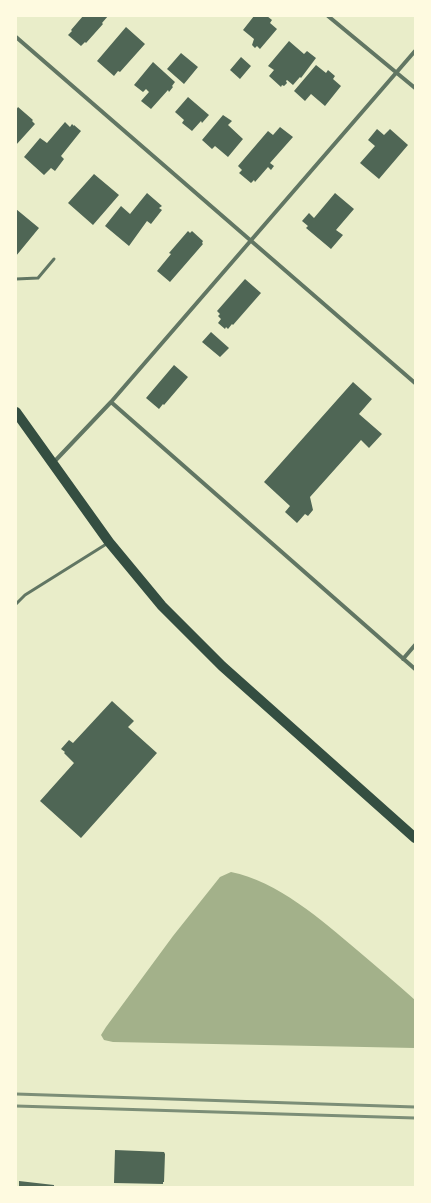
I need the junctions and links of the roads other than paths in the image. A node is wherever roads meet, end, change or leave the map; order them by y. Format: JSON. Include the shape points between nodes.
{"nodes":[{"id":1,"x":328,"y":16,"type":"edge"},
{"id":2,"x":16,"y":38,"type":"edge"},
{"id":3,"x":415,"y":51,"type":"edge"},
{"id":4,"x":396,"y":72,"type":"junction"},
{"id":5,"x":415,"y":88,"type":"edge"},
{"id":6,"x":250,"y":241,"type":"junction"},
{"id":7,"x":54,"y":259,"type":"dead end"},
{"id":8,"x":16,"y":279,"type":"edge"},
{"id":9,"x":415,"y":383,"type":"edge"},
{"id":10,"x":111,"y":402,"type":"junction"},
{"id":11,"x":16,"y":412,"type":"edge"},
{"id":12,"x":53,"y":462,"type":"junction"},
{"id":13,"x":109,"y":542,"type":"junction"},
{"id":14,"x":16,"y":604,"type":"edge"},
{"id":15,"x":415,"y":645,"type":"edge"},
{"id":16,"x":403,"y":659,"type":"junction"},
{"id":17,"x":415,"y":669,"type":"edge"},
{"id":18,"x":415,"y":838,"type":"edge"}],
"edges":[{"from":1,"to":4,"type":"street"},
{"from":2,"to":6,"type":"street"},
{"from":3,"to":4,"type":"street"},
{"from":4,"to":5,"type":"street"},
{"from":4,"to":6,"type":"street"},
{"from":6,"to":9,"type":"street"},
{"from":6,"to":10,"type":"street"},
{"from":7,"to":8,"type":"lane","via":[[38,278]]},
{"from":10,"to":12,"type":"street"},
{"from":10,"to":16,"type":"street"},
{"from":11,"to":12,"type":"main road"},
{"from":12,"to":13,"type":"main road"},
{"from":13,"to":14,"type":"lane","via":[[25,595]]},
{"from":13,"to":18,"type":"main road","via":[[162,606],[222,666]]},
{"from":15,"to":16,"type":"street"},
{"from":16,"to":17,"type":"street"}]}
